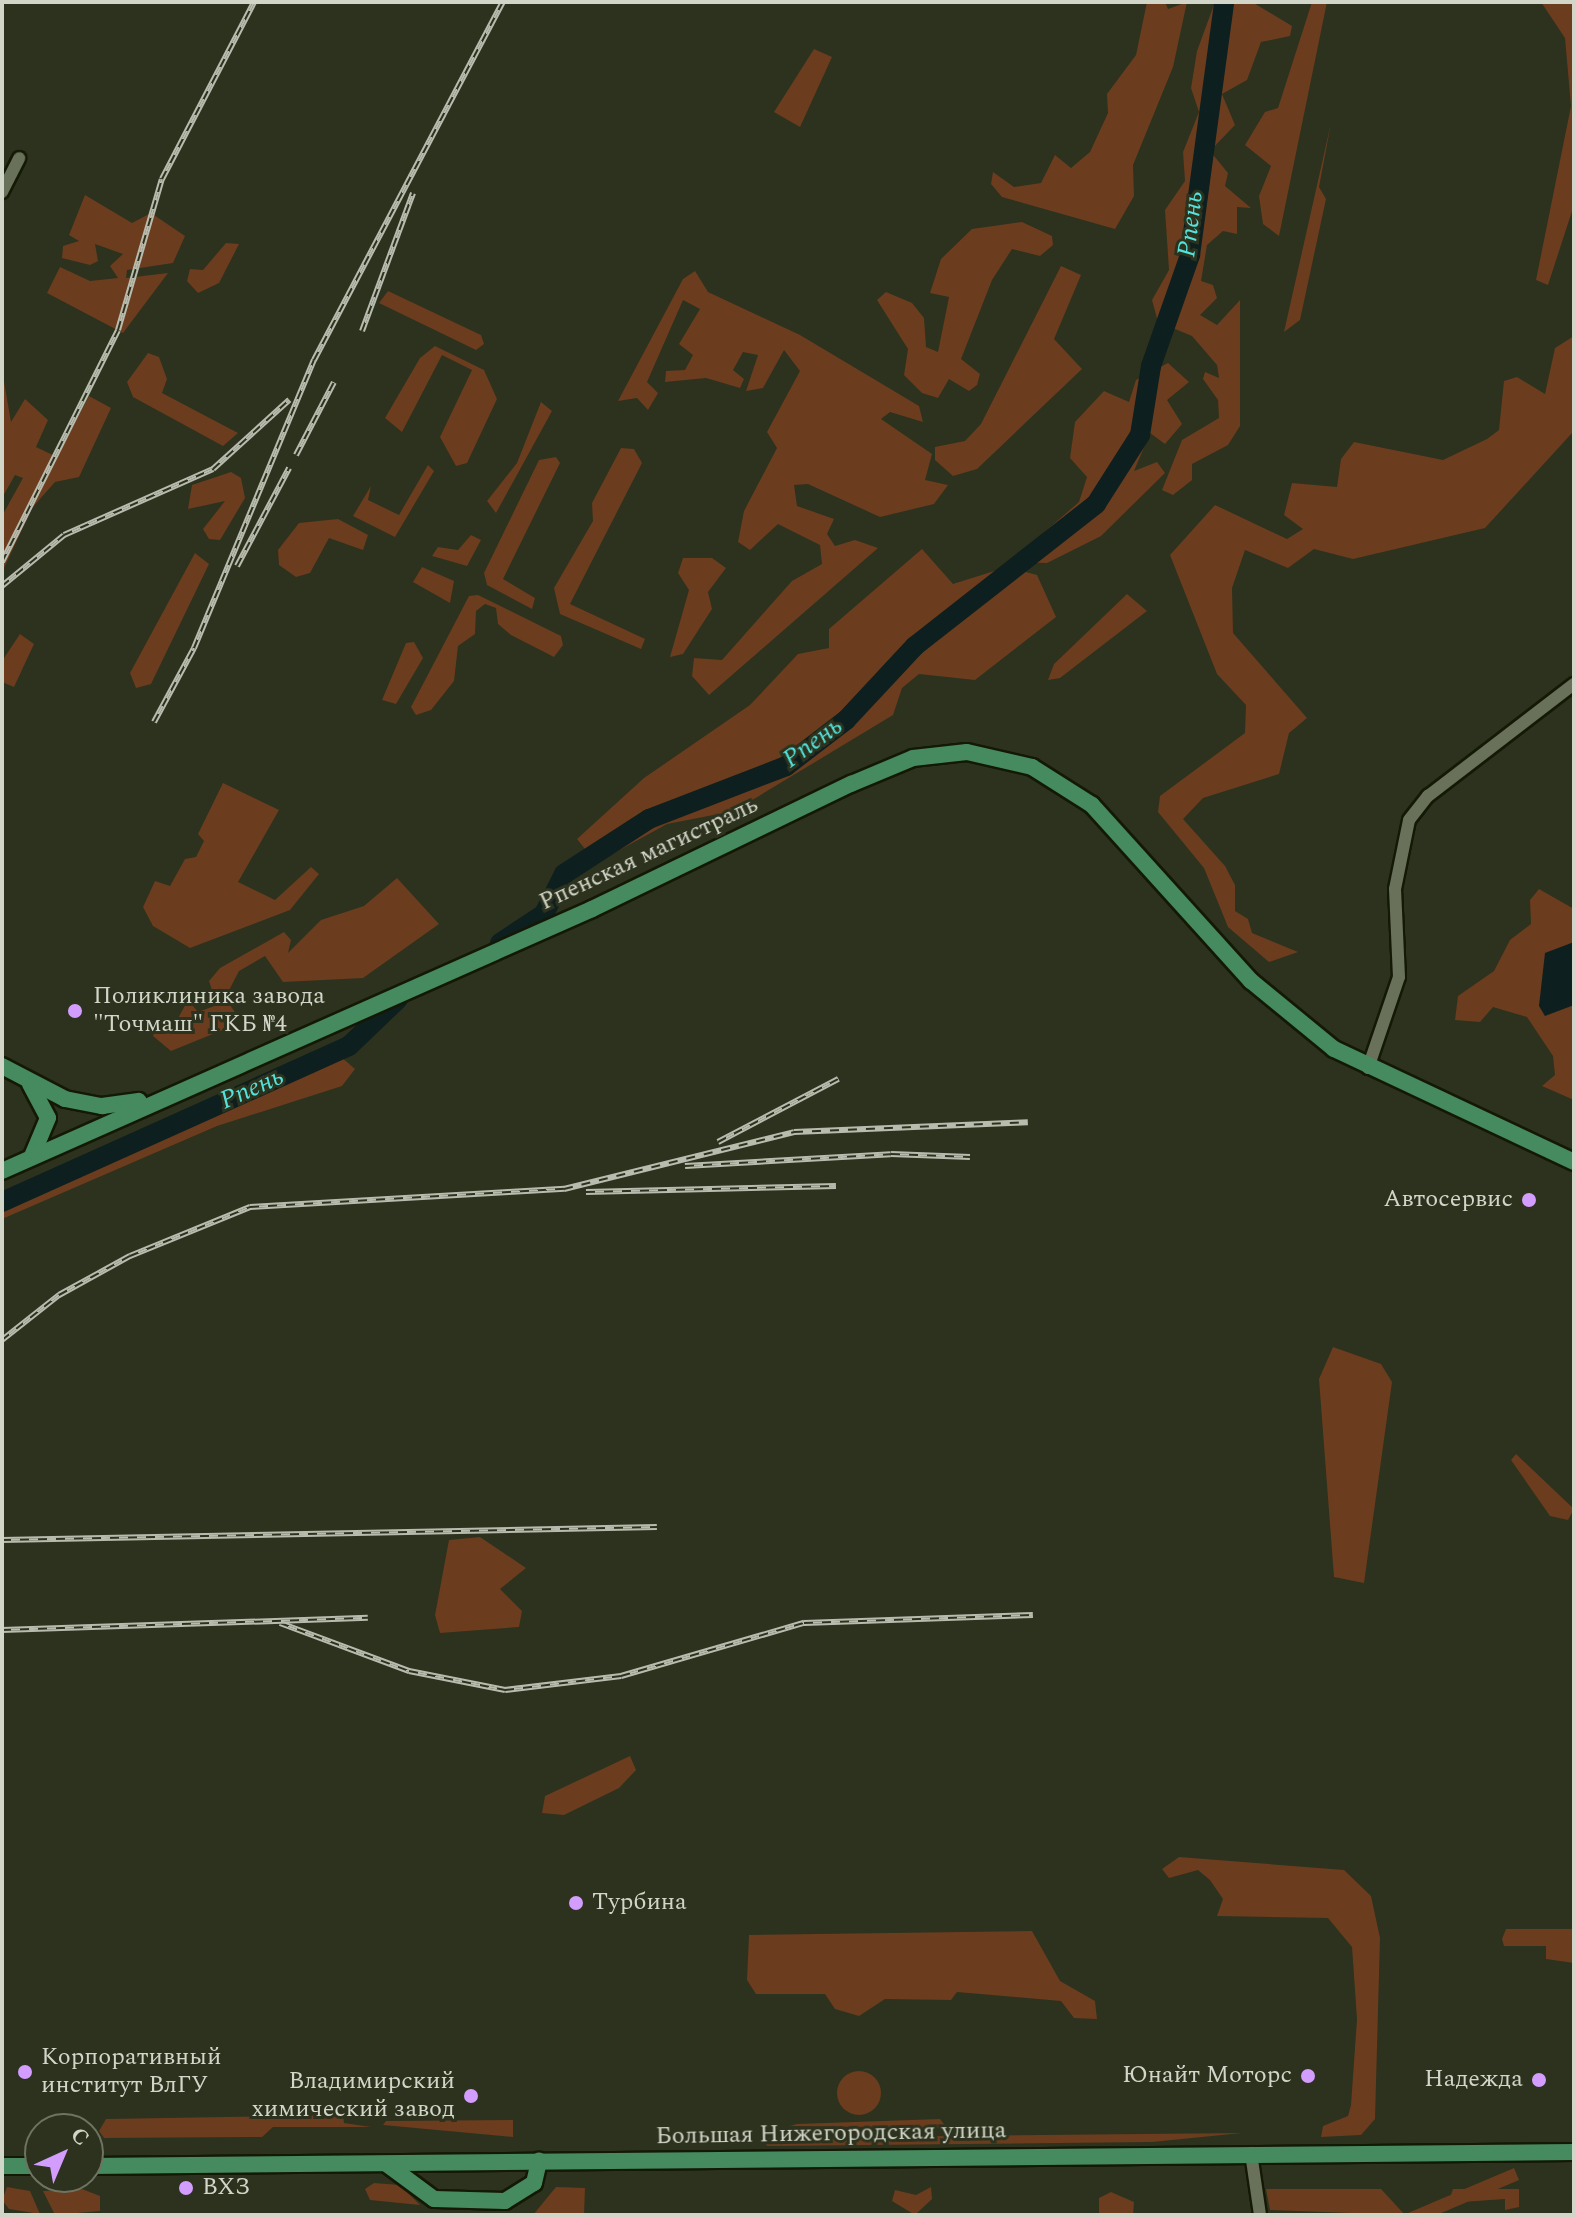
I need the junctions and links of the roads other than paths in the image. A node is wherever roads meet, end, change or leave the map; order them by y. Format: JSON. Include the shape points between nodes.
{"nodes":[{"id":1,"x":19,"y":158,"type":"dead end"},
{"id":2,"x":2,"y":192,"type":"edge"},
{"id":3,"x":1574,"y":684,"type":"edge"},
{"id":4,"x":2,"y":1066,"type":"edge"},
{"id":5,"x":1368,"y":1068,"type":"junction"},
{"id":6,"x":27,"y":1080,"type":"junction"},
{"id":7,"x":152,"y":1100,"type":"junction"},
{"id":8,"x":29,"y":1160,"type":"junction"},
{"id":9,"x":1574,"y":1162,"type":"edge"},
{"id":10,"x":2,"y":1171,"type":"edge"},
{"id":11,"x":1574,"y":2152,"type":"edge"},
{"id":12,"x":1251,"y":2153,"type":"junction"},
{"id":13,"x":539,"y":2161,"type":"junction"},
{"id":14,"x":388,"y":2165,"type":"junction"},
{"id":15,"x":2,"y":2166,"type":"edge"},
{"id":16,"x":24,"y":2166,"type":"edge"},
{"id":17,"x":104,"y":2166,"type":"edge"},
{"id":18,"x":1260,"y":2215,"type":"edge"}],
"edges":[{"from":1,"to":2,"type":"street"},
{"from":3,"to":5,"type":"street","via":[[1428,796],[1409,820],[1395,889],[1399,977]]},
{"from":4,"to":6,"type":"main road","name":"Рпенская магистраль"},
{"from":5,"to":7,"type":"main road","name":"Рпенская магистраль","via":[[1279,1009],[1092,805],[1032,767],[1001,758],[913,758],[592,909]]},
{"from":5,"to":9,"type":"main road","name":"Рпенская магистраль"},
{"from":6,"to":7,"type":"main road","name":"Рпенская магистраль","via":[[102,1106]]},
{"from":6,"to":8,"type":"main road","via":[[48,1118],[47,1134]]},
{"from":7,"to":8,"type":"main road","name":"Рпенская магистраль"},
{"from":8,"to":10,"type":"main road","name":"Рпенская магистраль"},
{"from":11,"to":12,"type":"main road","name":"Большая Нижегородская улица"},
{"from":12,"to":13,"type":"main road","name":"Большая Нижегородская улица"},
{"from":12,"to":18,"type":"street"},
{"from":13,"to":14,"type":"main road","name":"Большая Нижегородская улица"},
{"from":13,"to":14,"type":"main road","via":[[534,2183],[505,2201],[434,2199]]},
{"from":14,"to":17,"type":"main road","name":"Большая Нижегородская улица"},
{"from":15,"to":16,"type":"main road"}]}
